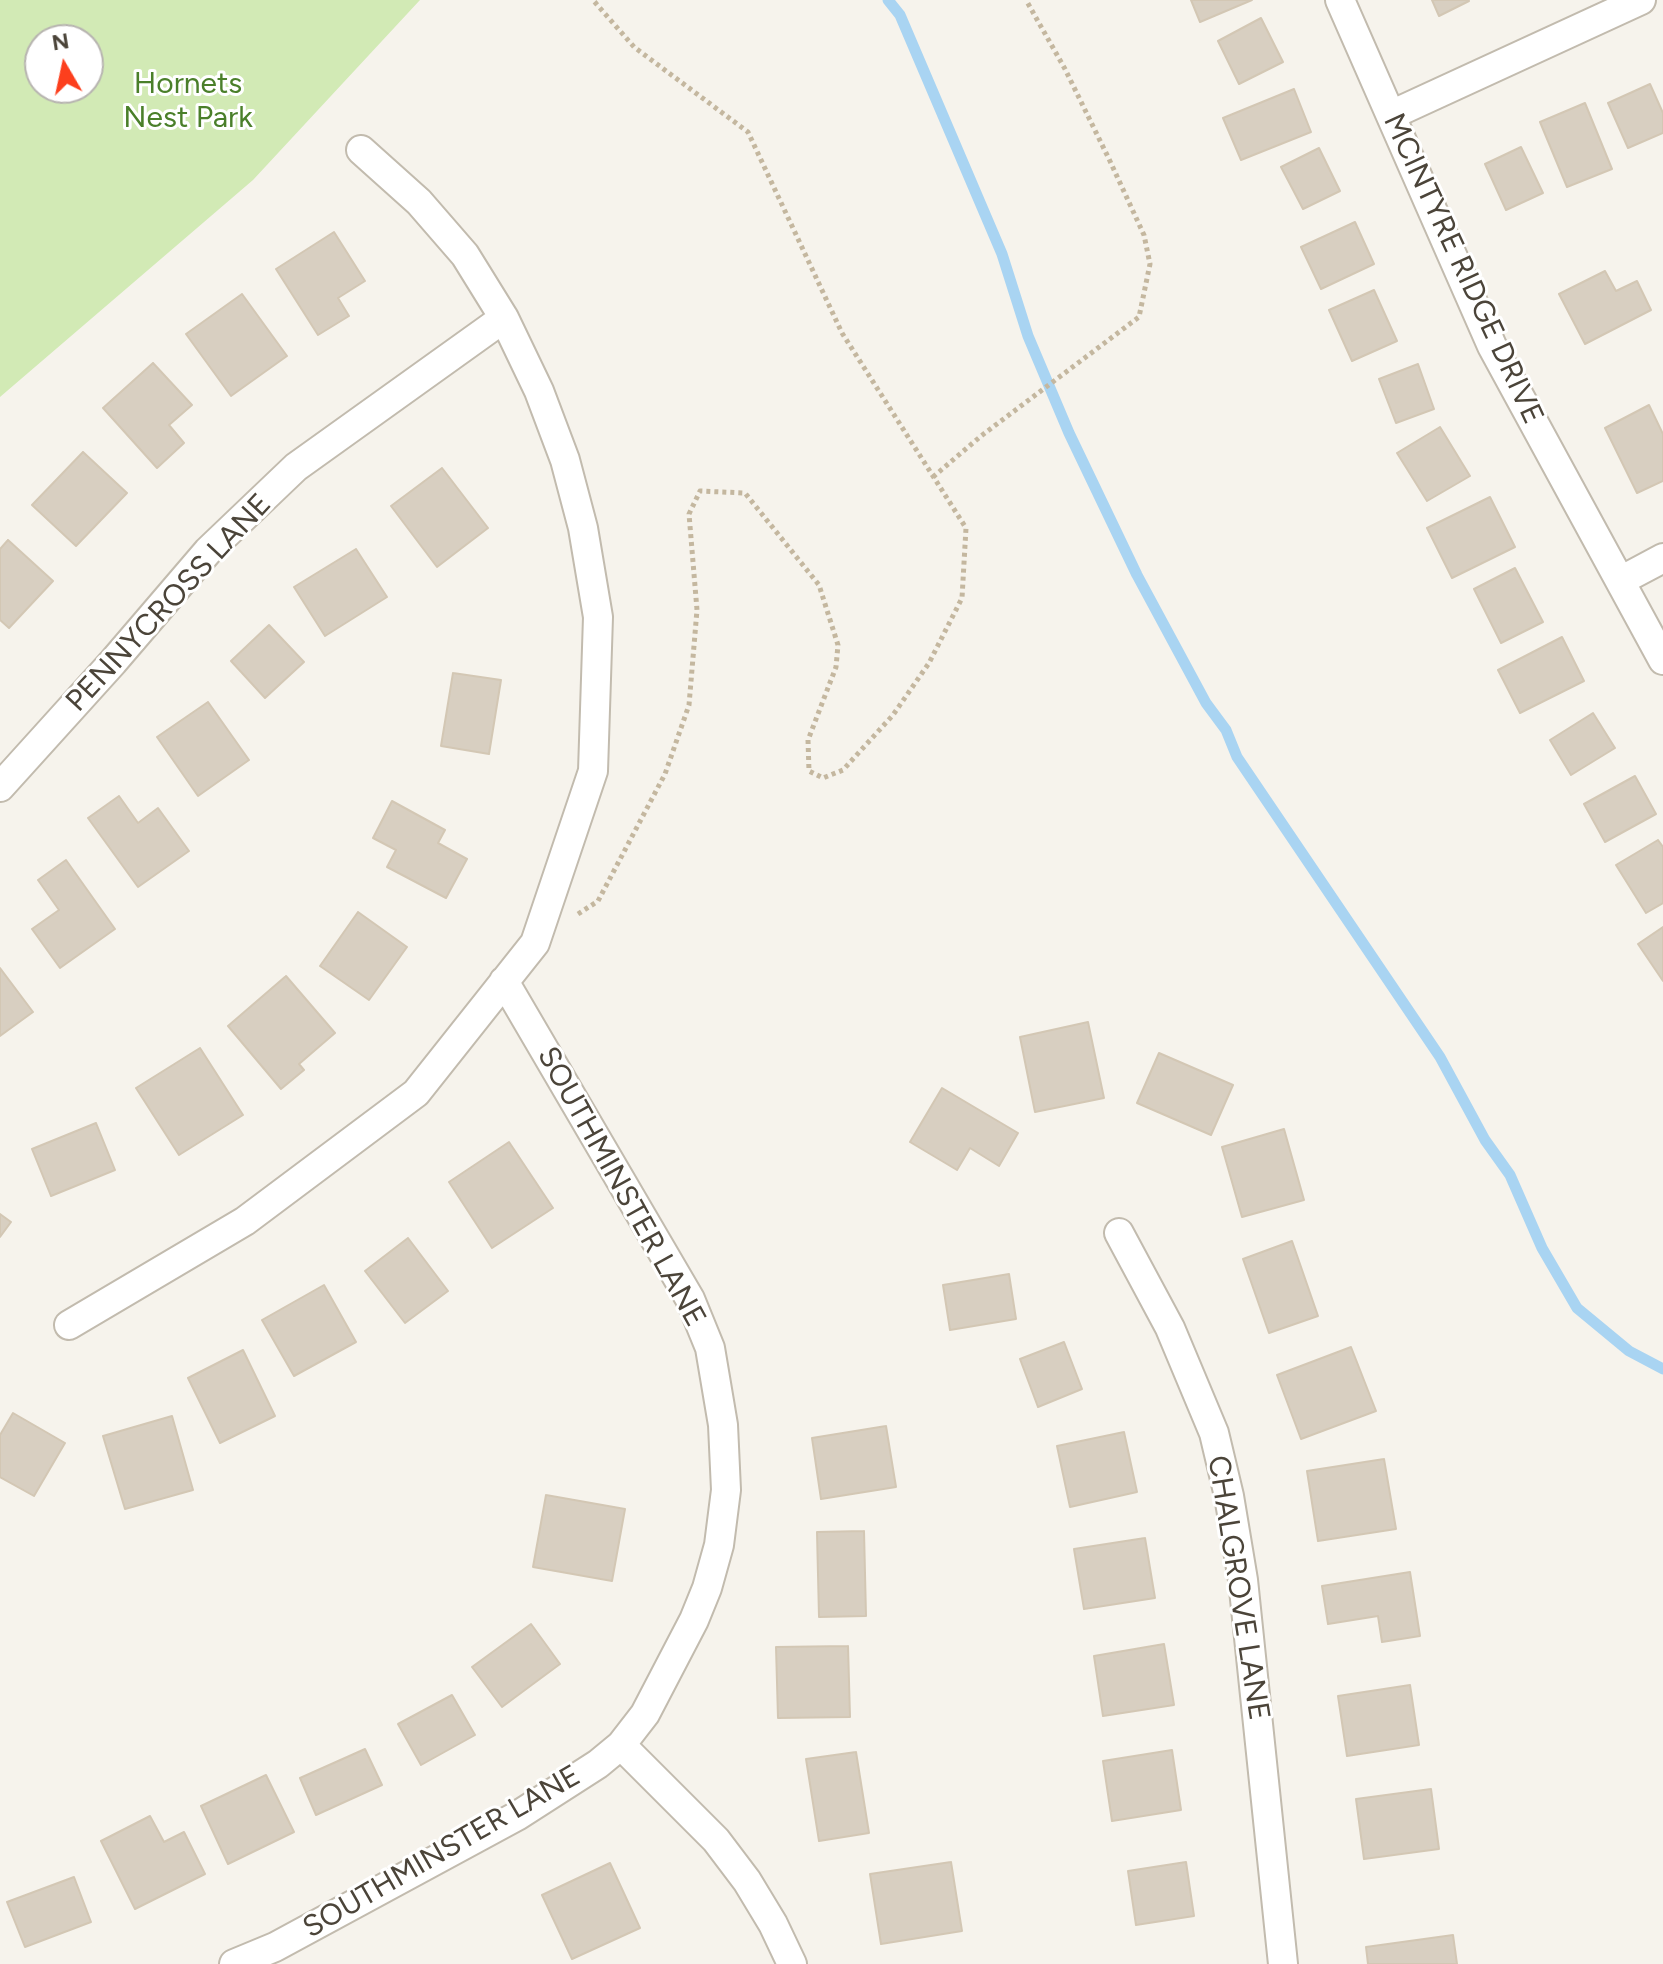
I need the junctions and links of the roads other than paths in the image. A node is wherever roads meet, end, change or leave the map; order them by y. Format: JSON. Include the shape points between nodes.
{"nodes":[{"id":1,"x":1340,"y":0,"type":"edge"},
{"id":2,"x":1641,"y":0,"type":"edge"},
{"id":3,"x":1391,"y":115,"type":"junction"},
{"id":4,"x":361,"y":150,"type":"dead end"},
{"id":5,"x":504,"y":318,"type":"junction"},
{"id":6,"x":1663,"y":558,"type":"edge"},
{"id":7,"x":1620,"y":581,"type":"junction"},
{"id":8,"x":1663,"y":660,"type":"edge"},
{"id":9,"x":0,"y":787,"type":"edge"},
{"id":10,"x":504,"y":981,"type":"junction"},
{"id":11,"x":1119,"y":1233,"type":"dead end"},
{"id":12,"x":69,"y":1325,"type":"dead end"},
{"id":13,"x":621,"y":1745,"type":"junction"},
{"id":14,"x":279,"y":1955,"type":"edge"},
{"id":15,"x":234,"y":1964,"type":"edge"},
{"id":16,"x":792,"y":1964,"type":"edge"},
{"id":17,"x":1283,"y":1964,"type":"edge"}],
"edges":[{"from":1,"to":3,"type":"street","name":"MCINTYRE RIDGE DRIVE"},
{"from":2,"to":3,"type":"street"},
{"from":3,"to":7,"type":"street","name":"MCINTYRE RIDGE DRIVE","via":[[1492,346]]},
{"from":4,"to":5,"type":"street","via":[[419,202],[465,255]]},
{"from":5,"to":9,"type":"street","name":"PENNYCROSS LANE","via":[[296,467],[208,551]]},
{"from":5,"to":10,"type":"street","via":[[565,460],[598,617],[593,771],[535,943]]},
{"from":6,"to":7,"type":"street"},
{"from":7,"to":8,"type":"street","name":"MCINTYRE RIDGE DRIVE"},
{"from":10,"to":12,"type":"street","via":[[416,1093],[245,1221]]},
{"from":10,"to":13,"type":"street","name":"SOUTHMINSTER LANE","via":[[690,1299],[716,1374],[726,1490],[719,1545],[694,1620],[645,1714]]},
{"from":11,"to":17,"type":"street","name":"CHALGROVE LANE","via":[[1170,1328],[1214,1433],[1229,1496],[1245,1596]]},
{"from":13,"to":14,"type":"street","name":"SOUTHMINSTER LANE","via":[[517,1816]]},
{"from":13,"to":16,"type":"street","via":[[716,1840],[747,1881]]},
{"from":14,"to":15,"type":"street","name":"SOUTHMINSTER LANE"}]}
